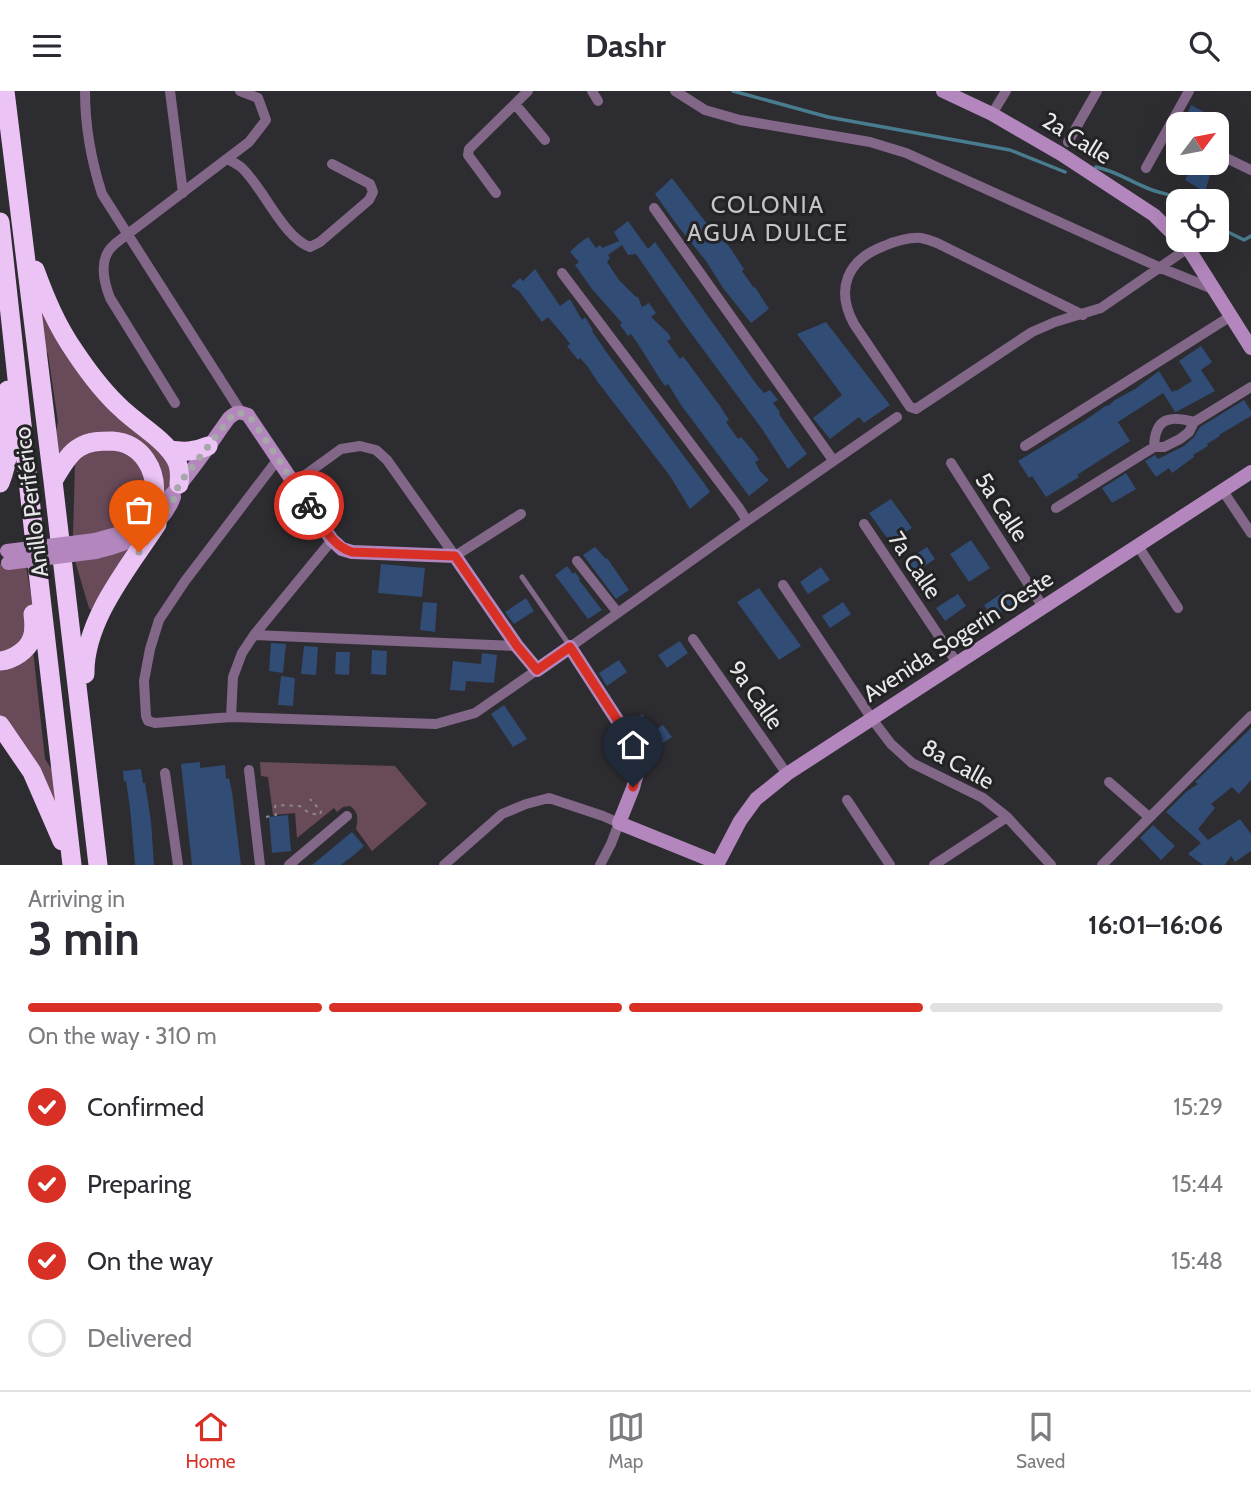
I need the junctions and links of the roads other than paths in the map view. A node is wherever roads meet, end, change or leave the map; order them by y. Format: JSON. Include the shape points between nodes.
{"nodes":[{"id":1,"x":5,"y":91,"type":"edge"},
{"id":2,"x":85,"y":91,"type":"edge"},
{"id":3,"x":170,"y":91,"type":"edge"},
{"id":4,"x":240,"y":91,"type":"edge"},
{"id":5,"x":528,"y":91,"type":"edge"},
{"id":6,"x":592,"y":91,"type":"edge"},
{"id":7,"x":675,"y":91,"type":"edge"},
{"id":8,"x":943,"y":91,"type":"edge"},
{"id":9,"x":1006,"y":91,"type":"edge"},
{"id":10,"x":1097,"y":91,"type":"edge"},
{"id":11,"x":1189,"y":91,"type":"edge"},
{"id":12,"x":598,"y":101,"type":"dead end"},
{"id":13,"x":515,"y":104,"type":"junction"},
{"id":14,"x":992,"y":114,"type":"junction"},
{"id":15,"x":545,"y":141,"type":"dead end"},
{"id":16,"x":1068,"y":142,"type":"dead end"},
{"id":17,"x":228,"y":159,"type":"junction"},
{"id":18,"x":1229,"y":159,"type":"edge"},
{"id":19,"x":332,"y":163,"type":"dead end"},
{"id":20,"x":1146,"y":168,"type":"dead end"},
{"id":21,"x":1251,"y":170,"type":"edge"},
{"id":22,"x":183,"y":193,"type":"junction"},
{"id":23,"x":496,"y":194,"type":"dead end"},
{"id":24,"x":654,"y":208,"type":"dead end"},
{"id":25,"x":0,"y":222,"type":"edge"},
{"id":26,"x":1166,"y":227,"type":"edge"},
{"id":27,"x":127,"y":235,"type":"junction"},
{"id":28,"x":23,"y":237,"type":"junction"},
{"id":29,"x":1174,"y":252,"type":"edge"},
{"id":30,"x":1189,"y":252,"type":"edge"},
{"id":31,"x":1161,"y":268,"type":"junction"},
{"id":32,"x":562,"y":273,"type":"dead end"},
{"id":33,"x":1216,"y":291,"type":"junction"},
{"id":34,"x":9,"y":298,"type":"junction"},
{"id":35,"x":1083,"y":315,"type":"junction"},
{"id":36,"x":1231,"y":316,"type":"junction"},
{"id":37,"x":1251,"y":348,"type":"edge"},
{"id":38,"x":1251,"y":387,"type":"edge"},
{"id":39,"x":175,"y":403,"type":"dead end"},
{"id":40,"x":241,"y":412,"type":"junction"},
{"id":41,"x":897,"y":417,"type":"dead end"},
{"id":42,"x":1194,"y":422,"type":"junction"},
{"id":43,"x":208,"y":446,"type":"junction"},
{"id":44,"x":1025,"y":446,"type":"dead end"},
{"id":45,"x":1154,"y":447,"type":"junction"},
{"id":46,"x":169,"y":450,"type":"junction"},
{"id":47,"x":278,"y":459,"type":"junction"},
{"id":48,"x":833,"y":460,"type":"junction"},
{"id":49,"x":951,"y":463,"type":"dead end"},
{"id":50,"x":1251,"y":473,"type":"edge"},
{"id":51,"x":53,"y":481,"type":"junction"},
{"id":52,"x":0,"y":483,"type":"edge"},
{"id":53,"x":294,"y":483,"type":"junction"},
{"id":54,"x":179,"y":484,"type":"junction"},
{"id":55,"x":1223,"y":491,"type":"junction"},
{"id":56,"x":1056,"y":507,"type":"dead end"},
{"id":57,"x":521,"y":515,"type":"dead end"},
{"id":58,"x":153,"y":519,"type":"junction"},
{"id":59,"x":747,"y":521,"type":"junction"},
{"id":60,"x":864,"y":524,"type":"dead end"},
{"id":61,"x":1251,"y":533,"type":"edge"},
{"id":62,"x":332,"y":540,"type":"junction"},
{"id":63,"x":1138,"y":546,"type":"junction"},
{"id":64,"x":455,"y":556,"type":"junction"},
{"id":65,"x":4,"y":557,"type":"edge"},
{"id":66,"x":577,"y":561,"type":"dead end"},
{"id":67,"x":38,"y":572,"type":"junction"},
{"id":68,"x":522,"y":577,"type":"dead end"},
{"id":69,"x":783,"y":585,"type":"dead end"},
{"id":70,"x":1044,"y":607,"type":"junction"},
{"id":71,"x":1178,"y":608,"type":"dead end"},
{"id":72,"x":618,"y":613,"type":"junction"},
{"id":73,"x":254,"y":635,"type":"junction"},
{"id":74,"x":693,"y":639,"type":"dead end"},
{"id":75,"x":517,"y":646,"type":"junction"},
{"id":76,"x":570,"y":647,"type":"junction"},
{"id":77,"x":0,"y":661,"type":"edge"},
{"id":78,"x":957,"y":663,"type":"junction"},
{"id":79,"x":537,"y":670,"type":"junction"},
{"id":80,"x":1251,"y":716,"type":"edge"},
{"id":81,"x":231,"y":717,"type":"junction"},
{"id":82,"x":872,"y":719,"type":"junction"},
{"id":83,"x":0,"y":725,"type":"edge"},
{"id":84,"x":83,"y":731,"type":"junction"},
{"id":85,"x":249,"y":770,"type":"dead end"},
{"id":86,"x":165,"y":773,"type":"dead end"},
{"id":87,"x":787,"y":774,"type":"junction"},
{"id":88,"x":1109,"y":782,"type":"dead end"},
{"id":89,"x":847,"y":800,"type":"dead end"},
{"id":90,"x":347,"y":816,"type":"dead end"},
{"id":91,"x":1007,"y":817,"type":"junction"},
{"id":92,"x":1149,"y":817,"type":"junction"},
{"id":93,"x":619,"y":824,"type":"junction"},
{"id":94,"x":719,"y":864,"type":"edge"},
{"id":95,"x":72,"y":865,"type":"edge"},
{"id":96,"x":98,"y":865,"type":"edge"},
{"id":97,"x":178,"y":865,"type":"edge"},
{"id":98,"x":260,"y":865,"type":"edge"},
{"id":99,"x":289,"y":865,"type":"edge"},
{"id":100,"x":444,"y":865,"type":"edge"},
{"id":101,"x":600,"y":865,"type":"edge"},
{"id":102,"x":890,"y":865,"type":"edge"},
{"id":103,"x":934,"y":865,"type":"edge"},
{"id":104,"x":1051,"y":865,"type":"edge"},
{"id":105,"x":1102,"y":865,"type":"edge"}],
"edges":[{"from":1,"to":28,"type":"highway","name":"Anillo Periférico"},
{"from":2,"to":27,"type":"street","via":[[92,163],[102,194]]},
{"from":3,"to":22,"type":"street"},
{"from":4,"to":17,"type":"street","via":[[258,98],[266,120]]},
{"from":5,"to":13,"type":"street"},
{"from":6,"to":12,"type":"street"},
{"from":7,"to":31,"type":"street","via":[[705,110],[740,120],[870,142],[906,153]]},
{"from":8,"to":14,"type":"street","name":"2a Calle"},
{"from":9,"to":14,"type":"street"},
{"from":10,"to":16,"type":"street"},
{"from":11,"to":20,"type":"street"},
{"from":13,"to":15,"type":"street"},
{"from":13,"to":23,"type":"street","via":[[468,149]]},
{"from":14,"to":26,"type":"street","name":"2a Calle","via":[[1111,186]]},
{"from":17,"to":19,"type":"street","via":[[241,167],[285,225],[310,247],[373,192],[370,184]]},
{"from":17,"to":22,"type":"street"},
{"from":18,"to":21,"type":"street"},
{"from":22,"to":27,"type":"street"},
{"from":24,"to":48,"type":"street"},
{"from":25,"to":34,"type":"highway","name":"Anillo Periférico"},
{"from":27,"to":39,"type":"street","via":[[108,251],[105,284]]},
{"from":27,"to":40,"type":"street"},
{"from":28,"to":46,"type":"highway","via":[[49,308],[75,352],[122,409]]},
{"from":28,"to":51,"type":"highway","name":"Anillo Periférico"},
{"from":29,"to":31,"type":"street"},
{"from":30,"to":33,"type":"street","name":"2a Calle"},
{"from":31,"to":33,"type":"street"},
{"from":31,"to":35,"type":"street","via":[[1101,309]]},
{"from":32,"to":59,"type":"street"},
{"from":33,"to":36,"type":"street","name":"2a Calle"},
{"from":34,"to":52,"type":"highway","via":[[9,450]]},
{"from":34,"to":67,"type":"highway","name":"Anillo Periférico"},
{"from":35,"to":35,"type":"street","via":[[921,238],[900,239],[872,250],[850,272],[844,293],[854,324],[910,407],[916,409],[1032,332]]},
{"from":36,"to":37,"type":"street","name":"2a Calle"},
{"from":36,"to":44,"type":"street"},
{"from":38,"to":42,"type":"street"},
{"from":40,"to":43,"type":"street","via":[[229,418]]},
{"from":40,"to":47,"type":"street","via":[[253,421]]},
{"from":41,"to":48,"type":"street"},
{"from":42,"to":45,"type":"street","via":[[1180,439]]},
{"from":42,"to":45,"type":"street","via":[[1167,419],[1155,433]]},
{"from":43,"to":46,"type":"highway","via":[[196,451]]},
{"from":43,"to":54,"type":"street"},
{"from":45,"to":56,"type":"street"},
{"from":46,"to":54,"type":"highway","via":[[180,472]]},
{"from":47,"to":53,"type":"street"},
{"from":47,"to":81,"type":"street","via":[[159,620],[144,681],[148,721]]},
{"from":48,"to":59,"type":"street"},
{"from":49,"to":70,"type":"street","name":"5a Calle"},
{"from":50,"to":55,"type":"street","name":"Avenida Sogerin Oeste"},
{"from":51,"to":58,"type":"highway","via":[[79,447],[100,441],[122,442],[138,450],[148,464],[154,481]]},
{"from":51,"to":84,"type":"highway","name":"Anillo Periférico"},
{"from":53,"to":62,"type":"street"},
{"from":53,"to":64,"type":"street","via":[[341,449],[360,446],[376,450]]},
{"from":54,"to":58,"type":"street"},
{"from":55,"to":61,"type":"street"},
{"from":55,"to":63,"type":"street","name":"Avenida Sogerin Oeste"},
{"from":57,"to":64,"type":"street"},
{"from":58,"to":65,"type":"street","bridge":true,"via":[[135,539],[113,548]]},
{"from":58,"to":84,"type":"highway","via":[[94,628],[85,660]]},
{"from":59,"to":72,"type":"street"},
{"from":60,"to":78,"type":"street","name":"7a Calle"},
{"from":62,"to":64,"type":"street","via":[[352,552]]},
{"from":62,"to":73,"type":"street"},
{"from":63,"to":70,"type":"street","name":"Avenida Sogerin Oeste"},
{"from":63,"to":71,"type":"street"},
{"from":64,"to":75,"type":"street"},
{"from":66,"to":72,"type":"street"},
{"from":67,"to":77,"type":"highway","via":[[32,641],[20,653]]},
{"from":67,"to":95,"type":"highway","name":"Anillo Periférico"},
{"from":68,"to":76,"type":"lane"},
{"from":69,"to":82,"type":"street","name":"8a Calle"},
{"from":70,"to":78,"type":"street","name":"Avenida Sogerin Oeste"},
{"from":72,"to":76,"type":"street"},
{"from":73,"to":75,"type":"street"},
{"from":73,"to":81,"type":"street","via":[[233,677]]},
{"from":74,"to":87,"type":"street","name":"9a Calle"},
{"from":75,"to":79,"type":"street"},
{"from":76,"to":79,"type":"street"},
{"from":76,"to":93,"type":"street","via":[[636,749],[639,766]]},
{"from":78,"to":82,"type":"street","name":"Avenida Sogerin Oeste"},
{"from":79,"to":81,"type":"street","via":[[475,713],[436,725]]},
{"from":80,"to":92,"type":"street"},
{"from":82,"to":87,"type":"street","name":"Avenida Sogerin Oeste"},
{"from":82,"to":91,"type":"street","name":"8a Calle","via":[[912,763],[983,798]]},
{"from":83,"to":95,"type":"highway","via":[[32,772]]},
{"from":84,"to":96,"type":"highway","name":"Anillo Periférico"},
{"from":85,"to":98,"type":"street"},
{"from":86,"to":97,"type":"street"},
{"from":87,"to":94,"type":"street","name":"Avenida Sogerin Oeste","via":[[756,799]]},
{"from":88,"to":92,"type":"street"},
{"from":89,"to":102,"type":"street"},
{"from":90,"to":99,"type":"street"},
{"from":91,"to":103,"type":"street"},
{"from":91,"to":104,"type":"street","name":"8a Calle"},
{"from":92,"to":105,"type":"street"},
{"from":93,"to":94,"type":"street"},
{"from":93,"to":100,"type":"street","via":[[549,798],[502,814]]},
{"from":93,"to":101,"type":"street"}]}
